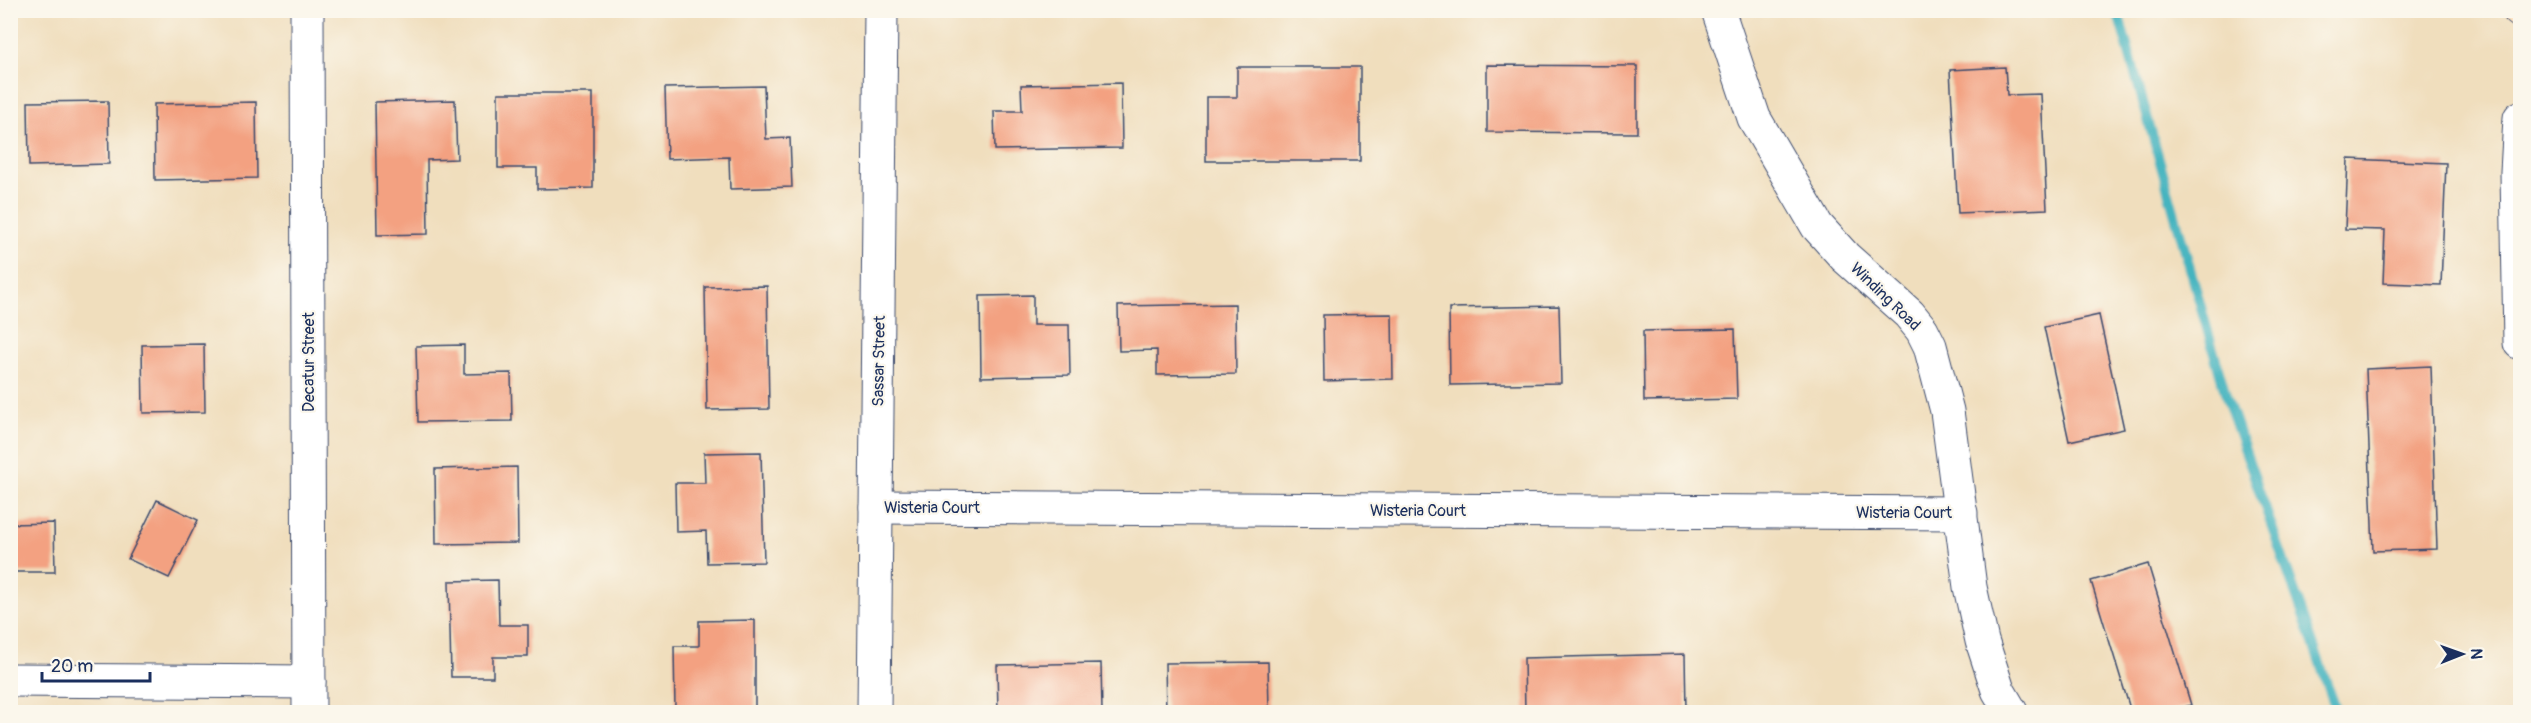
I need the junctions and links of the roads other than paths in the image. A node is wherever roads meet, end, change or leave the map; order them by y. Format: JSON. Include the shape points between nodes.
{"nodes":[{"id":1,"x":307,"y":10,"type":"edge"},
{"id":2,"x":881,"y":10,"type":"edge"},
{"id":3,"x":1718,"y":10,"type":"edge"},
{"id":4,"x":2520,"y":118,"type":"edge"},
{"id":5,"x":2520,"y":343,"type":"edge"},
{"id":6,"x":876,"y":507,"type":"junction"},
{"id":7,"x":1961,"y":513,"type":"junction"},
{"id":8,"x":10,"y":680,"type":"edge"},
{"id":9,"x":309,"y":697,"type":"edge"},
{"id":10,"x":874,"y":712,"type":"edge"},
{"id":11,"x":2011,"y":712,"type":"edge"}],
"edges":[{"from":1,"to":9,"type":"street","name":"Decatur Street"},
{"from":2,"to":6,"type":"street","name":"Sassar Street"},
{"from":3,"to":7,"type":"street","name":"Winding Road","via":[[1754,118],[1817,226],[1909,315],[1926,338],[1947,411]]},
{"from":4,"to":5,"type":"street"},
{"from":6,"to":7,"type":"street","name":"Wisteria Court"},
{"from":6,"to":10,"type":"street","name":"Sassar Street"},
{"from":7,"to":11,"type":"street","name":"Winding Road","via":[[1982,641],[1998,690]]},
{"from":8,"to":9,"type":"street"}]}
